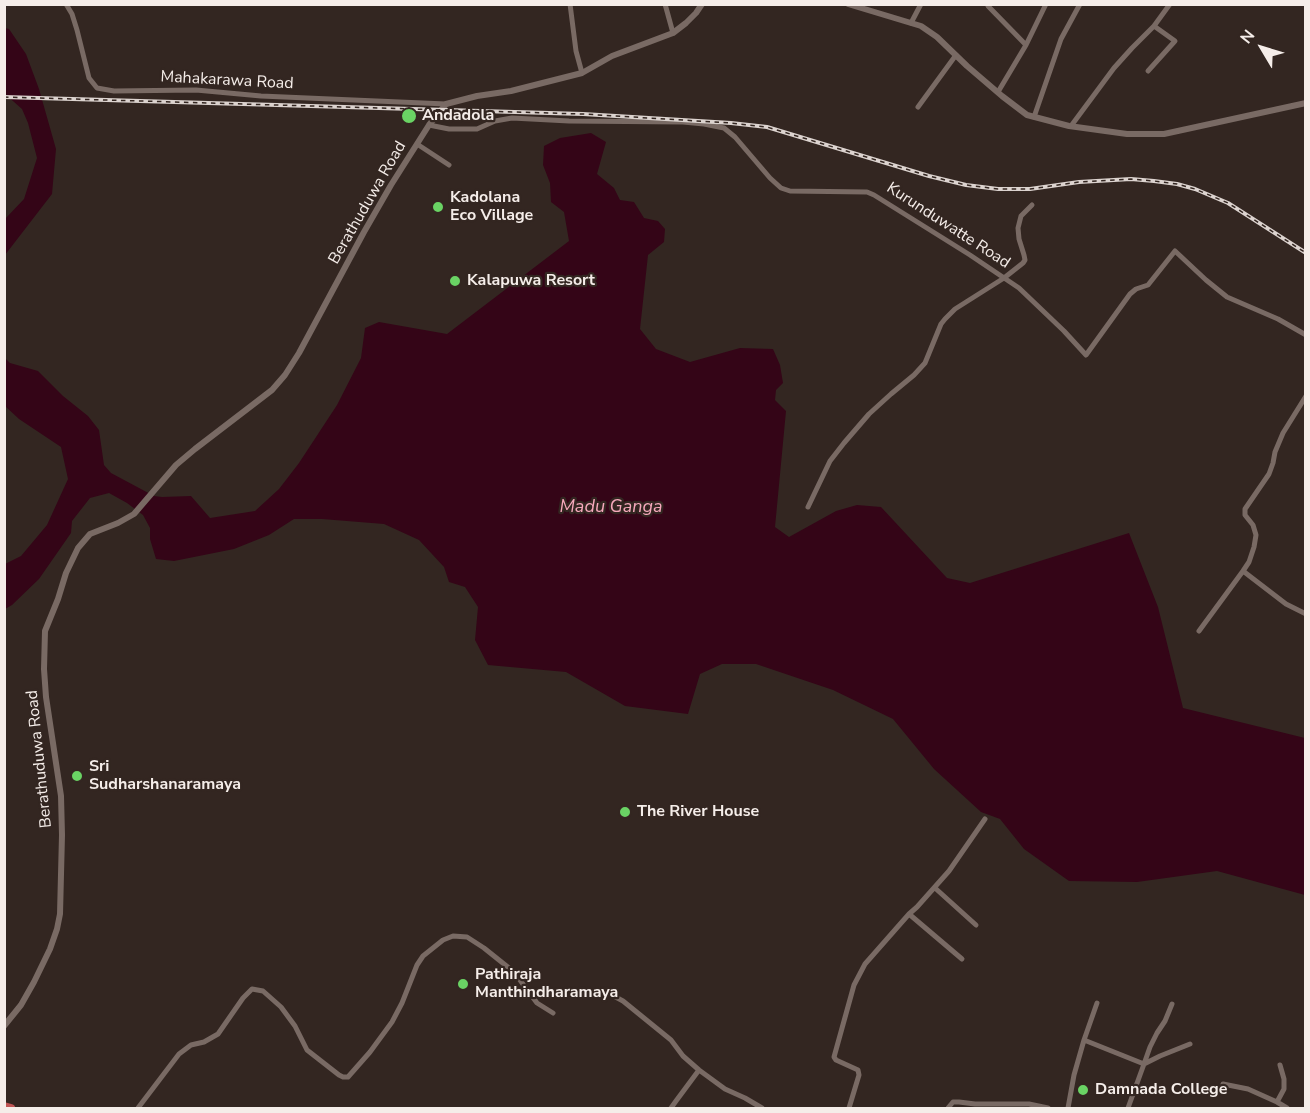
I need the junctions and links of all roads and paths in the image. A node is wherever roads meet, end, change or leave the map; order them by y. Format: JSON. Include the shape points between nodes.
{"nodes":[{"id":1,"x":66,"y":4,"type":"edge"},
{"id":2,"x":570,"y":4,"type":"edge"},
{"id":3,"x":665,"y":4,"type":"edge"},
{"id":4,"x":702,"y":4,"type":"edge"},
{"id":5,"x":848,"y":4,"type":"edge"},
{"id":6,"x":921,"y":4,"type":"edge"},
{"id":7,"x":1046,"y":4,"type":"edge"},
{"id":8,"x":1080,"y":4,"type":"edge"},
{"id":9,"x":1170,"y":4,"type":"edge"},
{"id":10,"x":988,"y":6,"type":"dead end"},
{"id":11,"x":869,"y":7,"type":"edge"},
{"id":12,"x":911,"y":23,"type":"junction"},
{"id":13,"x":1154,"y":26,"type":"junction"},
{"id":14,"x":672,"y":33,"type":"junction"},
{"id":15,"x":1026,"y":45,"type":"junction"},
{"id":16,"x":956,"y":55,"type":"junction"},
{"id":17,"x":1148,"y":71,"type":"dead end"},
{"id":18,"x":582,"y":73,"type":"junction"},
{"id":19,"x":998,"y":92,"type":"junction"},
{"id":20,"x":1305,"y":103,"type":"edge"},
{"id":21,"x":446,"y":104,"type":"junction"},
{"id":22,"x":918,"y":107,"type":"dead end"},
{"id":23,"x":1034,"y":117,"type":"junction"},
{"id":24,"x":429,"y":125,"type":"junction"},
{"id":25,"x":1071,"y":126,"type":"junction"},
{"id":26,"x":417,"y":144,"type":"junction"},
{"id":27,"x":450,"y":165,"type":"dead end"},
{"id":28,"x":1032,"y":205,"type":"dead end"},
{"id":29,"x":1004,"y":278,"type":"junction"},
{"id":30,"x":1305,"y":335,"type":"edge"},
{"id":31,"x":1305,"y":396,"type":"edge"},
{"id":32,"x":808,"y":507,"type":"dead end"},
{"id":33,"x":1243,"y":571,"type":"junction"},
{"id":34,"x":1305,"y":614,"type":"edge"},
{"id":35,"x":1199,"y":631,"type":"dead end"},
{"id":36,"x":985,"y":819,"type":"dead end"},
{"id":37,"x":934,"y":888,"type":"junction"},
{"id":38,"x":909,"y":914,"type":"junction"},
{"id":39,"x":976,"y":925,"type":"dead end"},
{"id":40,"x":962,"y":959,"type":"dead end"},
{"id":41,"x":599,"y":990,"type":"dead end"},
{"id":42,"x":1097,"y":1003,"type":"dead end"},
{"id":43,"x":1172,"y":1004,"type":"dead end"},
{"id":44,"x":554,"y":1013,"type":"dead end"},
{"id":45,"x":4,"y":1026,"type":"edge"},
{"id":46,"x":1084,"y":1040,"type":"junction"},
{"id":47,"x":1190,"y":1044,"type":"dead end"},
{"id":48,"x":1144,"y":1064,"type":"junction"},
{"id":49,"x":1280,"y":1065,"type":"dead end"},
{"id":50,"x":699,"y":1070,"type":"junction"},
{"id":51,"x":1223,"y":1084,"type":"dead end"},
{"id":52,"x":1277,"y":1101,"type":"junction"},
{"id":53,"x":4,"y":1106,"type":"edge"},
{"id":54,"x":10,"y":1108,"type":"edge"},
{"id":55,"x":138,"y":1108,"type":"edge"},
{"id":56,"x":671,"y":1108,"type":"edge"},
{"id":57,"x":762,"y":1108,"type":"edge"},
{"id":58,"x":849,"y":1108,"type":"edge"},
{"id":59,"x":948,"y":1108,"type":"edge"},
{"id":60,"x":1048,"y":1108,"type":"edge"},
{"id":61,"x":1068,"y":1108,"type":"edge"},
{"id":62,"x":1128,"y":1108,"type":"edge"},
{"id":63,"x":1287,"y":1108,"type":"edge"}],
"edges":[{"from":1,"to":21,"type":"street","name":"Mahakarawa Road","via":[[77,30],[88,78],[97,88],[114,92],[196,90]]},
{"from":2,"to":18,"type":"street"},
{"from":3,"to":14,"type":"street"},
{"from":4,"to":14,"type":"street"},
{"from":5,"to":11,"type":"street"},
{"from":6,"to":12,"type":"street"},
{"from":7,"to":15,"type":"street"},
{"from":8,"to":23,"type":"street","via":[[1061,39]]},
{"from":9,"to":13,"type":"street"},
{"from":10,"to":15,"type":"street"},
{"from":11,"to":12,"type":"street"},
{"from":12,"to":16,"type":"street","via":[[928,30]]},
{"from":13,"to":17,"type":"street","via":[[1175,41]]},
{"from":13,"to":25,"type":"street","via":[[1114,68]]},
{"from":14,"to":18,"type":"street","via":[[612,56]]},
{"from":15,"to":19,"type":"street"},
{"from":16,"to":19,"type":"street"},
{"from":16,"to":22,"type":"street"},
{"from":18,"to":21,"type":"street"},
{"from":19,"to":23,"type":"street"},
{"from":20,"to":25,"type":"street","via":[[1164,134],[1127,134]]},
{"from":21,"to":24,"type":"street","name":"Berathuduwa Road"},
{"from":23,"to":25,"type":"street"},
{"from":24,"to":26,"type":"street","name":"Berathuduwa Road"},
{"from":24,"to":29,"type":"street","name":"Kurunduwatte Road","via":[[477,129],[495,120],[512,118],[683,122],[724,128],[781,188],[867,192]]},
{"from":26,"to":27,"type":"street"},
{"from":26,"to":45,"type":"street","name":"Berathuduwa Road","via":[[285,375],[272,390],[176,465],[134,514],[90,534],[66,573],[45,631],[44,669],[61,796],[60,914],[50,949],[34,982]]},
{"from":28,"to":29,"type":"street","via":[[1021,216],[1018,228],[1025,260]]},
{"from":29,"to":30,"type":"street","name":"Kurunduwatte Road","via":[[1086,355],[1130,294],[1148,285],[1175,252],[1227,297]]},
{"from":29,"to":32,"type":"street","via":[[945,319],[925,363],[869,414],[844,443],[830,461]]},
{"from":31,"to":33,"type":"street","via":[[1283,433],[1269,474],[1245,509],[1256,535]]},
{"from":33,"to":34,"type":"street"},
{"from":33,"to":35,"type":"street"},
{"from":36,"to":37,"type":"street"},
{"from":37,"to":38,"type":"street"},
{"from":37,"to":39,"type":"street"},
{"from":38,"to":40,"type":"street"},
{"from":38,"to":58,"type":"street","via":[[865,964],[840,1029],[834,1057],[858,1070],[859,1075]]},
{"from":41,"to":50,"type":"street","via":[[623,1001],[671,1040]]},
{"from":42,"to":46,"type":"street"},
{"from":43,"to":48,"type":"street"},
{"from":44,"to":55,"type":"street","via":[[537,1003],[514,972],[484,948],[467,937],[453,936],[423,956],[392,1022],[348,1077],[339,1075],[308,1050],[282,1007],[263,991],[252,989],[218,1034],[179,1054]]},
{"from":46,"to":48,"type":"street"},
{"from":46,"to":61,"type":"street"},
{"from":47,"to":48,"type":"street"},
{"from":48,"to":62,"type":"street"},
{"from":49,"to":52,"type":"street","via":[[1284,1089]]},
{"from":50,"to":56,"type":"street"},
{"from":50,"to":57,"type":"street"},
{"from":51,"to":52,"type":"street"},
{"from":52,"to":63,"type":"street"},
{"from":53,"to":54,"type":"highway"},
{"from":59,"to":60,"type":"street","via":[[959,1102]]}]}
